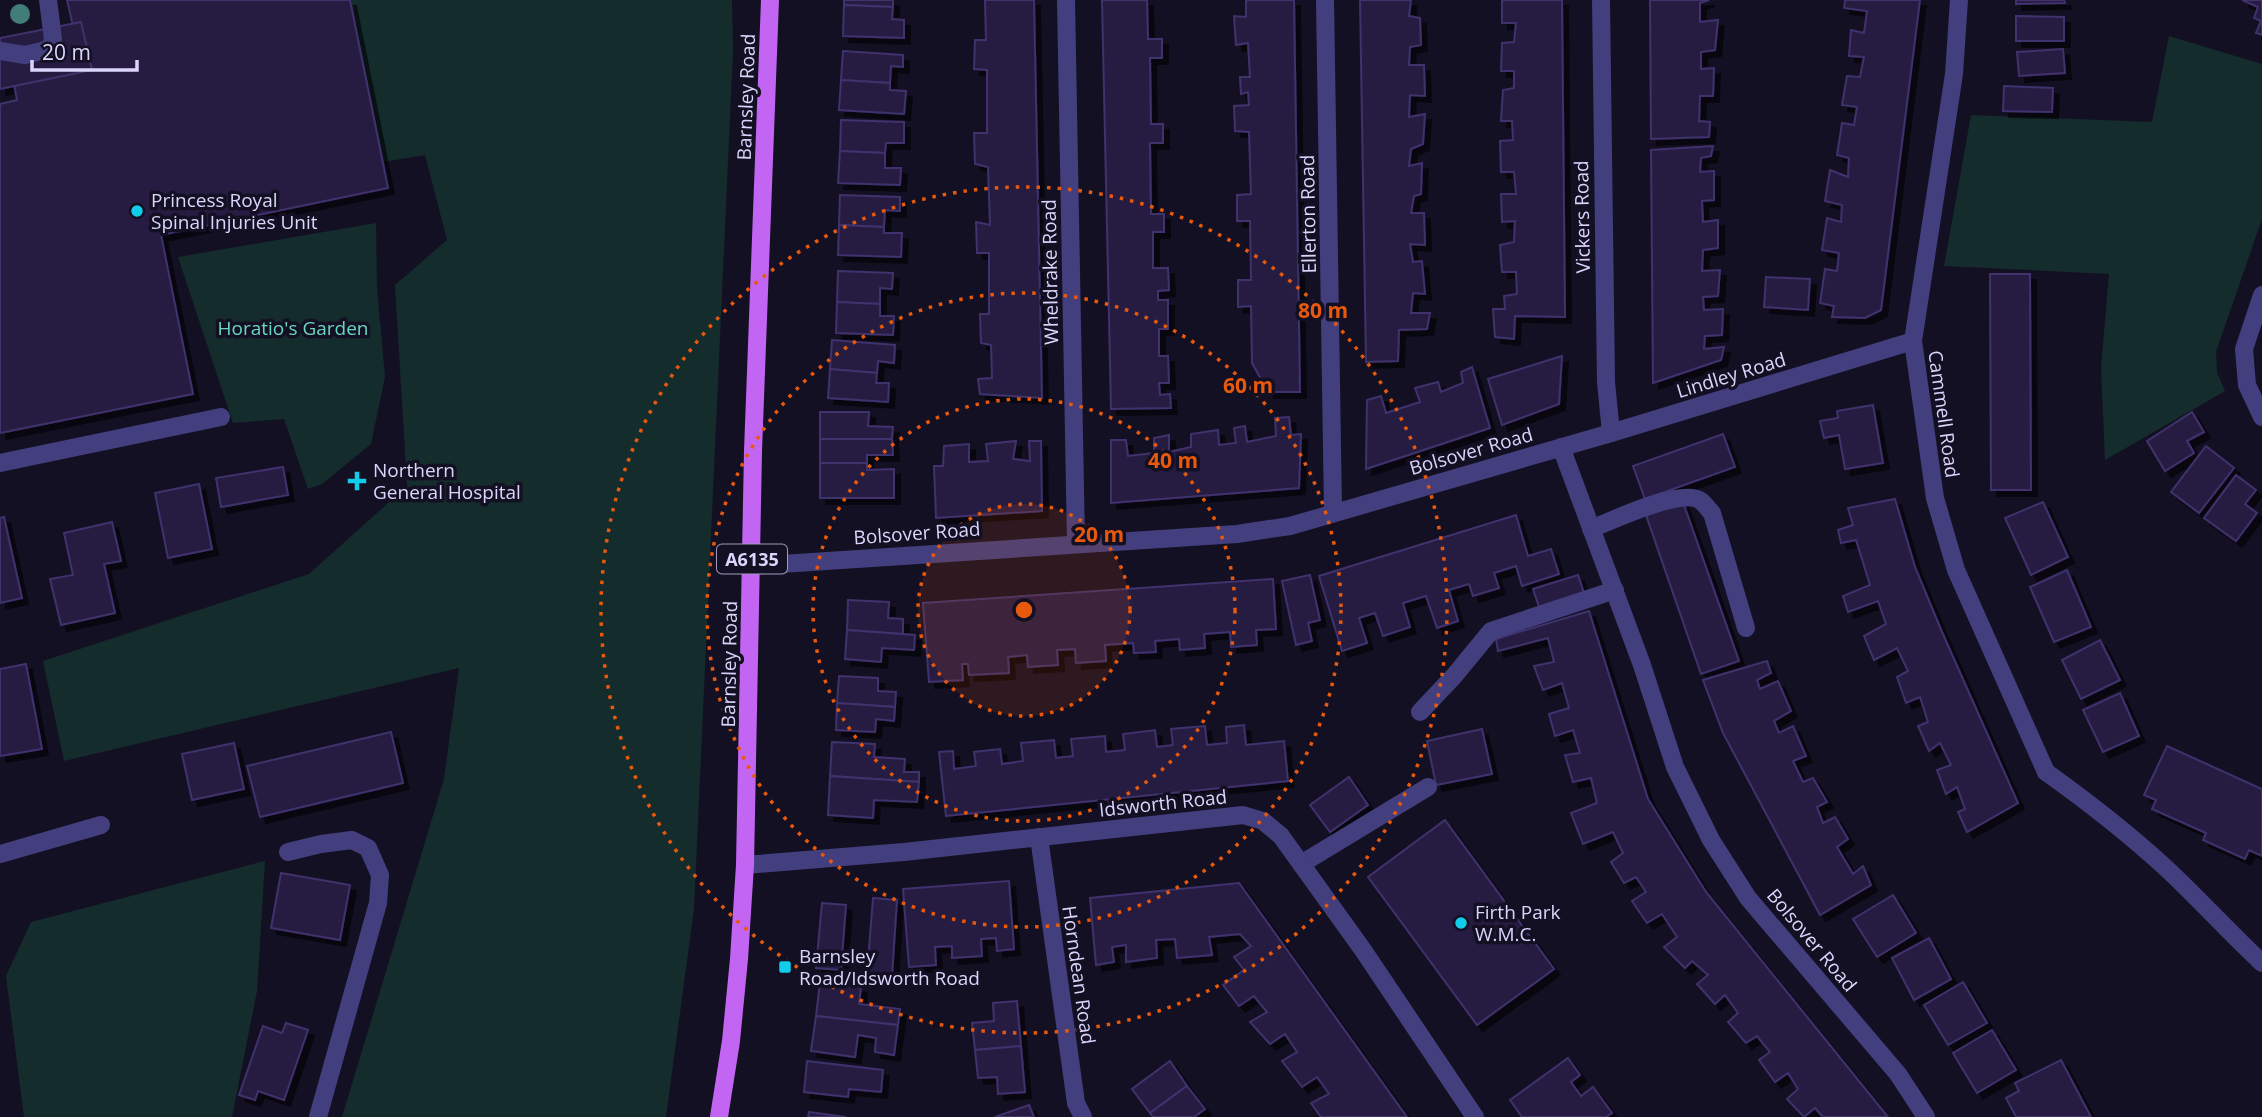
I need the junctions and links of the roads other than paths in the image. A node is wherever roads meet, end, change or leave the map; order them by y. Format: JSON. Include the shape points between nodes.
{"nodes":[{"id":1,"x":48,"y":0,"type":"edge"},
{"id":2,"x":770,"y":0,"type":"edge"},
{"id":3,"x":1066,"y":0,"type":"edge"},
{"id":4,"x":1325,"y":0,"type":"edge"},
{"id":5,"x":1601,"y":0,"type":"edge"},
{"id":6,"x":1959,"y":0,"type":"edge"},
{"id":7,"x":0,"y":51,"type":"edge"},
{"id":8,"x":2262,"y":295,"type":"edge"},
{"id":9,"x":1913,"y":341,"type":"junction"},
{"id":10,"x":221,"y":417,"type":"dead end"},
{"id":11,"x":2262,"y":417,"type":"edge"},
{"id":12,"x":1611,"y":433,"type":"junction"},
{"id":13,"x":1561,"y":447,"type":"junction"},
{"id":14,"x":0,"y":463,"type":"edge"},
{"id":15,"x":1333,"y":512,"type":"junction"},
{"id":16,"x":1591,"y":529,"type":"junction"},
{"id":17,"x":1076,"y":543,"type":"junction"},
{"id":18,"x":751,"y":566,"type":"junction"},
{"id":19,"x":1615,"y":590,"type":"junction"},
{"id":20,"x":1746,"y":628,"type":"dead end"},
{"id":21,"x":1420,"y":712,"type":"dead end"},
{"id":22,"x":1428,"y":787,"type":"dead end"},
{"id":23,"x":101,"y":825,"type":"dead end"},
{"id":24,"x":1039,"y":837,"type":"junction"},
{"id":25,"x":288,"y":852,"type":"dead end"},
{"id":26,"x":0,"y":854,"type":"edge"},
{"id":27,"x":1301,"y":864,"type":"junction"},
{"id":28,"x":745,"y":865,"type":"junction"},
{"id":29,"x":2262,"y":963,"type":"edge"},
{"id":30,"x":318,"y":1117,"type":"edge"},
{"id":31,"x":719,"y":1117,"type":"edge"},
{"id":32,"x":1083,"y":1117,"type":"edge"},
{"id":33,"x":1475,"y":1117,"type":"edge"},
{"id":34,"x":1926,"y":1117,"type":"edge"}],
"edges":[{"from":1,"to":7,"type":"street","via":[[50,49],[25,55]]},
{"from":2,"to":18,"type":"main road","name":"Barnsley Road","number":"A6135"},
{"from":3,"to":17,"type":"street","name":"Wheldrake Road"},
{"from":4,"to":15,"type":"street","name":"Ellerton Road"},
{"from":5,"to":12,"type":"street","name":"Vickers Road","via":[[1605,369]]},
{"from":6,"to":9,"type":"street","name":"Cammell Road","via":[[1954,74]]},
{"from":8,"to":11,"type":"street","via":[[2244,349],[2247,385]]},
{"from":9,"to":12,"type":"street","name":"Lindley Road"},
{"from":9,"to":29,"type":"street","name":"Cammell Road","via":[[1935,498],[1956,570],[2046,772],[2167,869]]},
{"from":10,"to":14,"type":"street"},
{"from":12,"to":13,"type":"street","name":"Lindley Road"},
{"from":13,"to":15,"type":"street","name":"Bolsover Road"},
{"from":13,"to":16,"type":"street","name":"Bolsover Road"},
{"from":15,"to":17,"type":"street","name":"Bolsover Road","via":[[1290,526],[1237,534]]},
{"from":16,"to":19,"type":"street","name":"Bolsover Road"},
{"from":16,"to":20,"type":"street","via":[[1667,500],[1687,496],[1700,500],[1712,513]]},
{"from":17,"to":18,"type":"street","name":"Bolsover Road"},
{"from":18,"to":28,"type":"main road","name":"Barnsley Road","number":"A6135"},
{"from":19,"to":21,"type":"street","via":[[1491,631]]},
{"from":19,"to":34,"type":"street","name":"Bolsover Road","via":[[1675,767],[1711,840],[1748,898],[1898,1074]]},
{"from":22,"to":27,"type":"street"},
{"from":23,"to":26,"type":"street"},
{"from":24,"to":27,"type":"street","name":"Idsworth Road","via":[[1242,815],[1263,821],[1281,836]]},
{"from":24,"to":28,"type":"street","name":"Idsworth Road"},
{"from":24,"to":32,"type":"street","name":"Horndean Road","via":[[1076,1103]]},
{"from":25,"to":30,"type":"street","via":[[352,840],[368,848],[380,875],[378,903]]},
{"from":27,"to":33,"type":"street","name":"Idsworth Road"},
{"from":28,"to":31,"type":"main road","name":"Barnsley Road","number":"A6135","via":[[731,1041]]}]}
